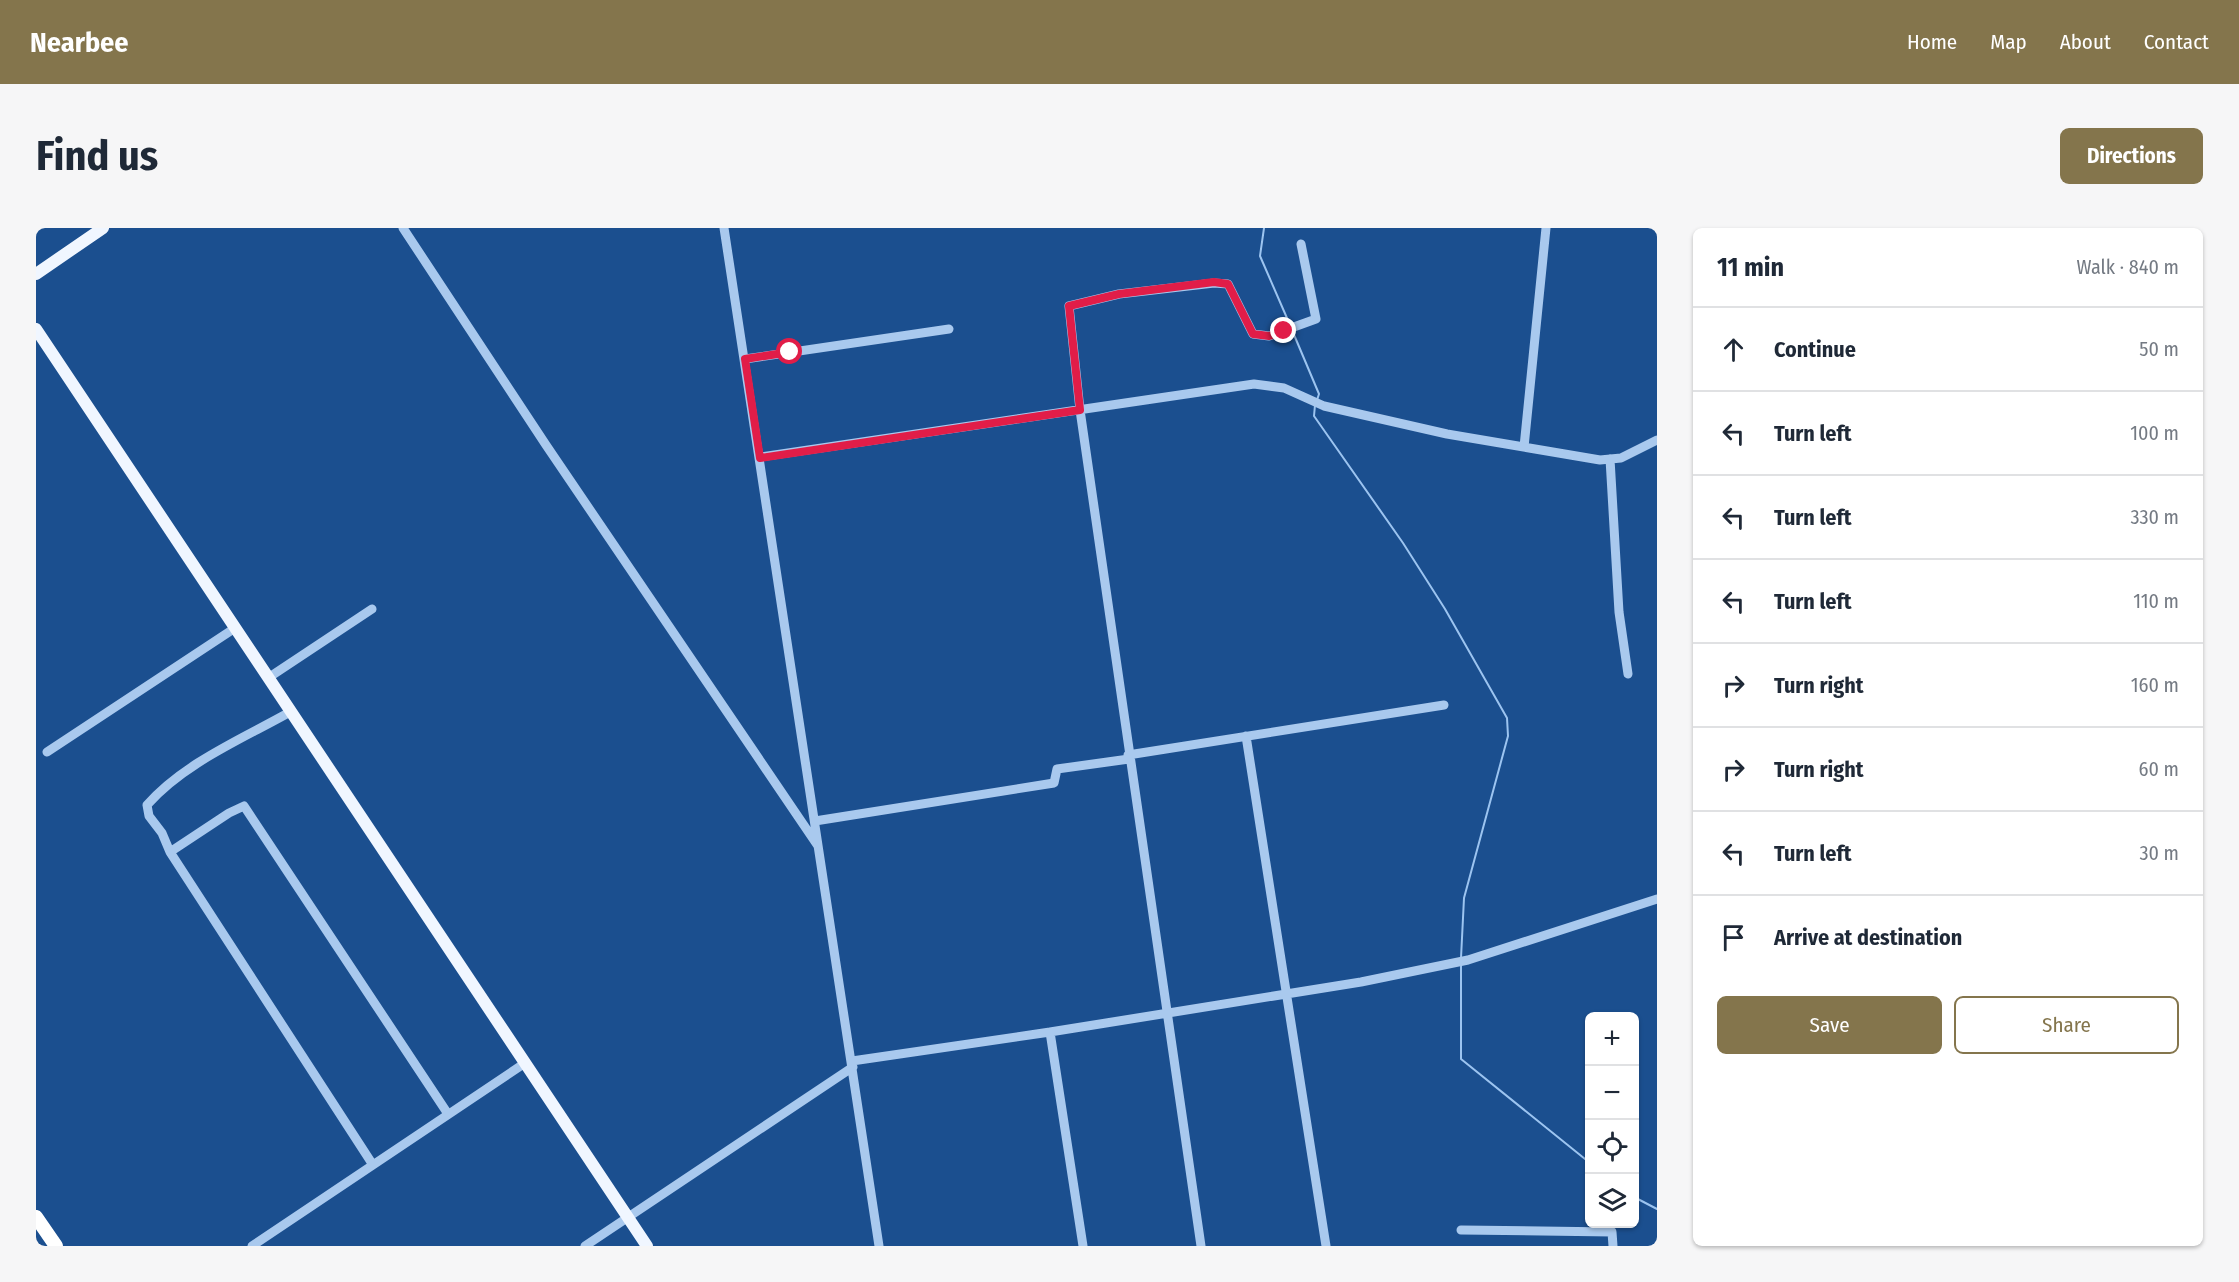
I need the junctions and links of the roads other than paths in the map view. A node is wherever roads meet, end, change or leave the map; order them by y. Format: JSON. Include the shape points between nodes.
{"nodes":[{"id":1,"x":103,"y":228,"type":"edge"},
{"id":2,"x":403,"y":228,"type":"edge"},
{"id":3,"x":724,"y":228,"type":"edge"},
{"id":4,"x":1546,"y":228,"type":"edge"},
{"id":5,"x":1302,"y":244,"type":"dead end"},
{"id":6,"x":36,"y":274,"type":"edge"},
{"id":7,"x":36,"y":329,"type":"edge"},
{"id":8,"x":949,"y":329,"type":"dead end"},
{"id":9,"x":745,"y":359,"type":"junction"},
{"id":10,"x":1080,"y":410,"type":"junction"},
{"id":11,"x":1657,"y":440,"type":"edge"},
{"id":12,"x":1524,"y":447,"type":"junction"},
{"id":13,"x":760,"y":458,"type":"junction"},
{"id":14,"x":1610,"y":459,"type":"junction"},
{"id":15,"x":372,"y":609,"type":"dead end"},
{"id":16,"x":235,"y":628,"type":"junction"},
{"id":17,"x":1628,"y":674,"type":"dead end"},
{"id":18,"x":268,"y":678,"type":"junction"},
{"id":19,"x":1444,"y":705,"type":"dead end"},
{"id":20,"x":290,"y":711,"type":"junction"},
{"id":21,"x":1246,"y":736,"type":"junction"},
{"id":22,"x":47,"y":753,"type":"dead end"},
{"id":23,"x":1129,"y":757,"type":"junction"},
{"id":24,"x":815,"y":822,"type":"junction"},
{"id":25,"x":819,"y":848,"type":"junction"},
{"id":26,"x":170,"y":852,"type":"junction"},
{"id":27,"x":1657,"y":899,"type":"edge"},
{"id":28,"x":1287,"y":994,"type":"junction"},
{"id":29,"x":1166,"y":1013,"type":"junction"},
{"id":30,"x":1050,"y":1032,"type":"junction"},
{"id":31,"x":525,"y":1063,"type":"junction"},
{"id":32,"x":852,"y":1064,"type":"junction"},
{"id":33,"x":448,"y":1114,"type":"junction"},
{"id":34,"x":373,"y":1165,"type":"junction"},
{"id":35,"x":36,"y":1216,"type":"edge"},
{"id":36,"x":628,"y":1217,"type":"junction"},
{"id":37,"x":1461,"y":1230,"type":"dead end"},
{"id":38,"x":56,"y":1246,"type":"edge"},
{"id":39,"x":252,"y":1246,"type":"edge"},
{"id":40,"x":585,"y":1246,"type":"edge"},
{"id":41,"x":647,"y":1246,"type":"edge"},
{"id":42,"x":879,"y":1246,"type":"edge"},
{"id":43,"x":1083,"y":1246,"type":"edge"},
{"id":44,"x":1201,"y":1246,"type":"edge"},
{"id":45,"x":1326,"y":1246,"type":"edge"},
{"id":46,"x":1613,"y":1246,"type":"edge"}],
"edges":[{"from":1,"to":6,"type":"main road"},
{"from":2,"to":25,"type":"street"},
{"from":3,"to":9,"type":"street"},
{"from":4,"to":12,"type":"street"},
{"from":5,"to":10,"type":"street","via":[[1316,320],[1269,336],[1253,334],[1228,284],[1214,282],[1119,294],[1069,306]]},
{"from":7,"to":16,"type":"main road"},
{"from":8,"to":9,"type":"street"},
{"from":9,"to":13,"type":"street"},
{"from":10,"to":12,"type":"street","via":[[1254,384],[1284,388],[1323,406]]},
{"from":10,"to":13,"type":"street"},
{"from":10,"to":23,"type":"street"},
{"from":11,"to":14,"type":"street","via":[[1621,458]]},
{"from":12,"to":14,"type":"street"},
{"from":13,"to":24,"type":"street"},
{"from":14,"to":17,"type":"street","via":[[1619,612]]},
{"from":15,"to":18,"type":"street"},
{"from":16,"to":18,"type":"main road"},
{"from":16,"to":22,"type":"street"},
{"from":18,"to":20,"type":"main road"},
{"from":19,"to":21,"type":"street"},
{"from":20,"to":26,"type":"street","via":[[213,754],[147,804],[148,816],[162,833]]},
{"from":20,"to":31,"type":"main road"},
{"from":21,"to":23,"type":"street"},
{"from":21,"to":28,"type":"street"},
{"from":23,"to":24,"type":"street","via":[[1057,770],[1054,783]]},
{"from":23,"to":29,"type":"street"},
{"from":24,"to":25,"type":"street"},
{"from":25,"to":32,"type":"street"},
{"from":26,"to":33,"type":"street","via":[[244,806]]},
{"from":26,"to":34,"type":"street"},
{"from":27,"to":28,"type":"street","via":[[1468,960]]},
{"from":28,"to":29,"type":"street"},
{"from":28,"to":45,"type":"street"},
{"from":29,"to":30,"type":"street"},
{"from":29,"to":44,"type":"street"},
{"from":30,"to":32,"type":"street"},
{"from":30,"to":43,"type":"street"},
{"from":31,"to":33,"type":"street"},
{"from":31,"to":36,"type":"main road"},
{"from":32,"to":36,"type":"street"},
{"from":32,"to":42,"type":"street"},
{"from":33,"to":34,"type":"street"},
{"from":34,"to":39,"type":"street"},
{"from":35,"to":38,"type":"highway"},
{"from":36,"to":40,"type":"street"},
{"from":36,"to":41,"type":"main road"},
{"from":37,"to":46,"type":"street","via":[[1612,1232]]}]}
